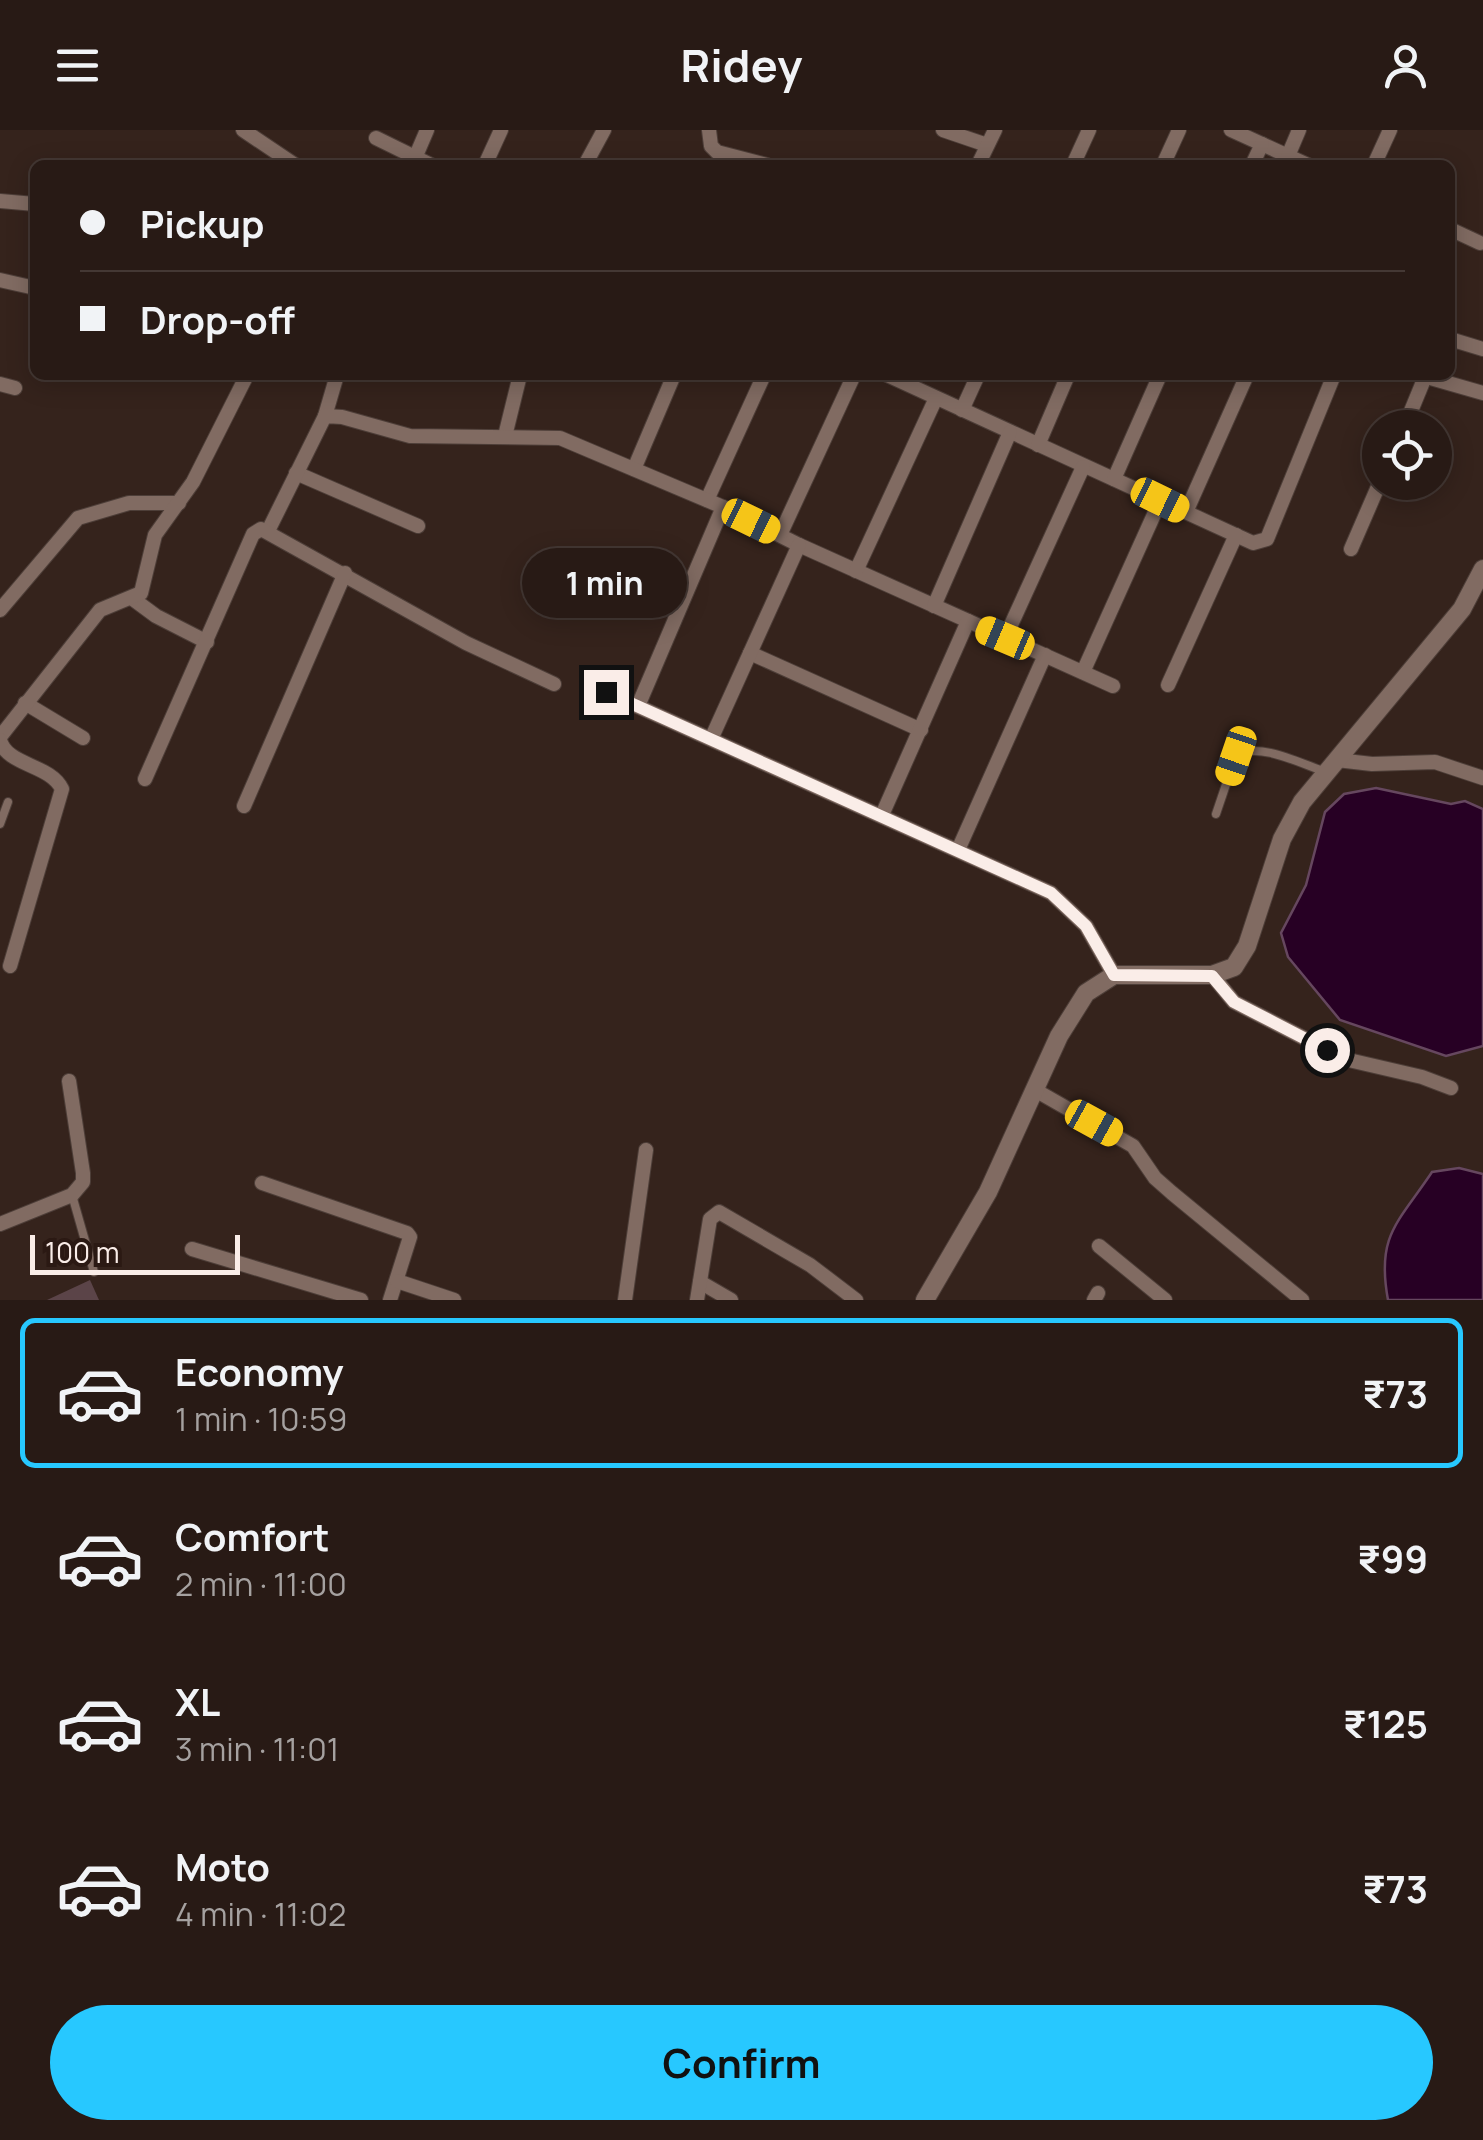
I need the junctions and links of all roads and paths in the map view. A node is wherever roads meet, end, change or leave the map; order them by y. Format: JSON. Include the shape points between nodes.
{"nodes":[{"id":1,"x":243,"y":130,"type":"edge"},
{"id":2,"x":427,"y":130,"type":"edge"},
{"id":3,"x":500,"y":130,"type":"edge"},
{"id":4,"x":604,"y":130,"type":"edge"},
{"id":5,"x":710,"y":130,"type":"edge"},
{"id":6,"x":943,"y":130,"type":"edge"},
{"id":7,"x":995,"y":130,"type":"edge"},
{"id":8,"x":1089,"y":130,"type":"edge"},
{"id":9,"x":1178,"y":130,"type":"edge"},
{"id":10,"x":1230,"y":130,"type":"edge"},
{"id":11,"x":1299,"y":130,"type":"edge"},
{"id":12,"x":1390,"y":130,"type":"edge"},
{"id":13,"x":376,"y":138,"type":"dead end"},
{"id":14,"x":1262,"y":144,"type":"junction"},
{"id":15,"x":987,"y":145,"type":"junction"},
{"id":16,"x":1288,"y":156,"type":"junction"},
{"id":17,"x":415,"y":158,"type":"junction"},
{"id":18,"x":287,"y":160,"type":"edge"},
{"id":19,"x":420,"y":160,"type":"edge"},
{"id":20,"x":487,"y":160,"type":"edge"},
{"id":21,"x":588,"y":160,"type":"edge"},
{"id":22,"x":748,"y":160,"type":"edge"},
{"id":23,"x":980,"y":160,"type":"edge"},
{"id":24,"x":1075,"y":160,"type":"edge"},
{"id":25,"x":1165,"y":160,"type":"edge"},
{"id":26,"x":1254,"y":160,"type":"edge"},
{"id":27,"x":1297,"y":160,"type":"edge"},
{"id":28,"x":1376,"y":160,"type":"edge"},
{"id":29,"x":0,"y":200,"type":"edge"},
{"id":30,"x":30,"y":203,"type":"edge"},
{"id":31,"x":1455,"y":231,"type":"edge"},
{"id":32,"x":1480,"y":243,"type":"dead end"},
{"id":33,"x":0,"y":280,"type":"edge"},
{"id":34,"x":30,"y":287,"type":"edge"},
{"id":35,"x":1455,"y":341,"type":"edge"},
{"id":36,"x":1483,"y":349,"type":"edge"},
{"id":37,"x":244,"y":380,"type":"edge"},
{"id":38,"x":335,"y":380,"type":"edge"},
{"id":39,"x":519,"y":380,"type":"edge"},
{"id":40,"x":672,"y":380,"type":"edge"},
{"id":41,"x":762,"y":380,"type":"edge"},
{"id":42,"x":852,"y":380,"type":"edge"},
{"id":43,"x":898,"y":380,"type":"edge"},
{"id":44,"x":976,"y":380,"type":"edge"},
{"id":45,"x":1066,"y":380,"type":"edge"},
{"id":46,"x":1158,"y":380,"type":"edge"},
{"id":47,"x":1245,"y":380,"type":"edge"},
{"id":48,"x":1332,"y":380,"type":"edge"},
{"id":49,"x":1421,"y":380,"type":"edge"},
{"id":50,"x":1436,"y":380,"type":"edge"},
{"id":51,"x":1483,"y":393,"type":"edge"},
{"id":52,"x":936,"y":398,"type":"junction"},
{"id":53,"x":962,"y":410,"type":"junction"},
{"id":54,"x":1410,"y":410,"type":"edge"},
{"id":55,"x":326,"y":416,"type":"junction"},
{"id":56,"x":1010,"y":432,"type":"junction"},
{"id":57,"x":506,"y":436,"type":"junction"},
{"id":58,"x":1038,"y":445,"type":"junction"},
{"id":59,"x":1083,"y":467,"type":"junction"},
{"id":60,"x":634,"y":469,"type":"junction"},
{"id":61,"x":296,"y":473,"type":"junction"},
{"id":62,"x":1114,"y":479,"type":"junction"},
{"id":63,"x":707,"y":500,"type":"junction"},
{"id":64,"x":1160,"y":500,"type":"junction"},
{"id":65,"x":1372,"y":500,"type":"edge"},
{"id":66,"x":178,"y":503,"type":"junction"},
{"id":67,"x":722,"y":507,"type":"junction"},
{"id":68,"x":1186,"y":512,"type":"junction"},
{"id":69,"x":418,"y":526,"type":"dead end"},
{"id":70,"x":268,"y":530,"type":"junction"},
{"id":71,"x":780,"y":535,"type":"junction"},
{"id":72,"x":1236,"y":535,"type":"junction"},
{"id":73,"x":799,"y":545,"type":"junction"},
{"id":74,"x":1352,"y":549,"type":"dead end"},
{"id":75,"x":1483,"y":568,"type":"edge"},
{"id":76,"x":856,"y":571,"type":"junction"},
{"id":77,"x":345,"y":573,"type":"junction"},
{"id":78,"x":133,"y":598,"type":"junction"},
{"id":79,"x":1477,"y":598,"type":"edge"},
{"id":80,"x":934,"y":606,"type":"junction"},
{"id":81,"x":0,"y":610,"type":"edge"},
{"id":82,"x":968,"y":622,"type":"junction"},
{"id":83,"x":1005,"y":638,"type":"junction"},
{"id":84,"x":207,"y":642,"type":"junction"},
{"id":85,"x":750,"y":653,"type":"junction"},
{"id":86,"x":1045,"y":656,"type":"junction"},
{"id":87,"x":1083,"y":672,"type":"junction"},
{"id":88,"x":554,"y":684,"type":"dead end"},
{"id":89,"x":1168,"y":684,"type":"dead end"},
{"id":90,"x":1113,"y":686,"type":"dead end"},
{"id":91,"x":606,"y":692,"type":"dead end"},
{"id":92,"x":25,"y":703,"type":"junction"},
{"id":93,"x":638,"y":706,"type":"junction"},
{"id":94,"x":921,"y":730,"type":"junction"},
{"id":95,"x":712,"y":737,"type":"junction"},
{"id":96,"x":0,"y":738,"type":"edge"},
{"id":97,"x":82,"y":738,"type":"dead end"},
{"id":98,"x":1332,"y":766,"type":"junction"},
{"id":99,"x":1483,"y":778,"type":"edge"},
{"id":100,"x":145,"y":779,"type":"dead end"},
{"id":101,"x":8,"y":802,"type":"dead end"},
{"id":102,"x":244,"y":806,"type":"dead end"},
{"id":103,"x":1216,"y":814,"type":"dead end"},
{"id":104,"x":882,"y":815,"type":"junction"},
{"id":105,"x":0,"y":824,"type":"edge"},
{"id":106,"x":958,"y":850,"type":"junction"},
{"id":107,"x":10,"y":966,"type":"dead end"},
{"id":108,"x":1114,"y":975,"type":"junction"},
{"id":109,"x":1212,"y":976,"type":"junction"},
{"id":110,"x":68,"y":1081,"type":"dead end"},
{"id":111,"x":1451,"y":1088,"type":"dead end"},
{"id":112,"x":1035,"y":1090,"type":"junction"},
{"id":113,"x":646,"y":1150,"type":"dead end"},
{"id":114,"x":262,"y":1183,"type":"dead end"},
{"id":115,"x":72,"y":1195,"type":"junction"},
{"id":116,"x":0,"y":1224,"type":"edge"},
{"id":117,"x":1099,"y":1246,"type":"dead end"},
{"id":118,"x":192,"y":1248,"type":"dead end"},
{"id":119,"x":94,"y":1272,"type":"dead end"},
{"id":120,"x":397,"y":1281,"type":"junction"},
{"id":121,"x":700,"y":1282,"type":"junction"},
{"id":122,"x":1298,"y":1299,"type":"edge"},
{"id":123,"x":361,"y":1300,"type":"edge"},
{"id":124,"x":390,"y":1300,"type":"edge"},
{"id":125,"x":454,"y":1300,"type":"edge"},
{"id":126,"x":625,"y":1300,"type":"edge"},
{"id":127,"x":697,"y":1300,"type":"edge"},
{"id":128,"x":732,"y":1300,"type":"edge"},
{"id":129,"x":856,"y":1300,"type":"edge"},
{"id":130,"x":926,"y":1300,"type":"edge"},
{"id":131,"x":1165,"y":1300,"type":"edge"}],
"edges":[{"from":1,"to":18,"type":"street"},
{"from":2,"to":17,"type":"street"},
{"from":3,"to":20,"type":"street"},
{"from":4,"to":21,"type":"street"},
{"from":5,"to":22,"type":"street","via":[[718,152]]},
{"from":6,"to":15,"type":"street"},
{"from":7,"to":15,"type":"street"},
{"from":8,"to":24,"type":"street"},
{"from":9,"to":25,"type":"street"},
{"from":10,"to":14,"type":"street"},
{"from":11,"to":16,"type":"street"},
{"from":12,"to":28,"type":"street"},
{"from":13,"to":17,"type":"street"},
{"from":14,"to":16,"type":"street"},
{"from":14,"to":26,"type":"street"},
{"from":15,"to":23,"type":"street"},
{"from":16,"to":27,"type":"street"},
{"from":17,"to":19,"type":"street"},
{"from":29,"to":30,"type":"street"},
{"from":31,"to":32,"type":"street"},
{"from":33,"to":34,"type":"street"},
{"from":35,"to":36,"type":"street"},
{"from":37,"to":66,"type":"street"},
{"from":38,"to":55,"type":"street"},
{"from":39,"to":57,"type":"street"},
{"from":40,"to":60,"type":"street"},
{"from":41,"to":63,"type":"street"},
{"from":42,"to":71,"type":"street"},
{"from":43,"to":52,"type":"street"},
{"from":44,"to":53,"type":"street"},
{"from":45,"to":58,"type":"street"},
{"from":46,"to":62,"type":"street"},
{"from":47,"to":68,"type":"street"},
{"from":48,"to":72,"type":"street","via":[[1267,539]]},
{"from":49,"to":54,"type":"street"},
{"from":50,"to":51,"type":"street"},
{"from":52,"to":53,"type":"street"},
{"from":52,"to":76,"type":"street"},
{"from":53,"to":56,"type":"street"},
{"from":55,"to":57,"type":"street","via":[[410,436]]},
{"from":55,"to":61,"type":"street"},
{"from":56,"to":58,"type":"street"},
{"from":56,"to":80,"type":"street"},
{"from":57,"to":60,"type":"street","via":[[560,438]]},
{"from":58,"to":59,"type":"street"},
{"from":59,"to":62,"type":"street"},
{"from":59,"to":83,"type":"street"},
{"from":60,"to":63,"type":"street"},
{"from":61,"to":69,"type":"street"},
{"from":61,"to":70,"type":"street"},
{"from":62,"to":64,"type":"street"},
{"from":63,"to":67,"type":"street"},
{"from":64,"to":68,"type":"street"},
{"from":64,"to":87,"type":"street"},
{"from":65,"to":74,"type":"street"},
{"from":66,"to":78,"type":"street","via":[[155,535],[142,594]]},
{"from":66,"to":81,"type":"street","via":[[128,504],[78,518]]},
{"from":67,"to":71,"type":"street"},
{"from":67,"to":93,"type":"street"},
{"from":68,"to":72,"type":"street"},
{"from":70,"to":77,"type":"street"},
{"from":70,"to":84,"type":"street","via":[[253,534]]},
{"from":71,"to":73,"type":"street"},
{"from":72,"to":89,"type":"street"},
{"from":73,"to":76,"type":"street"},
{"from":73,"to":85,"type":"street"},
{"from":75,"to":79,"type":"street"},
{"from":76,"to":80,"type":"street"},
{"from":77,"to":88,"type":"street","via":[[466,643]]},
{"from":77,"to":102,"type":"street"},
{"from":78,"to":84,"type":"street"},
{"from":78,"to":92,"type":"street","via":[[100,610]]},
{"from":79,"to":98,"type":"street"},
{"from":80,"to":82,"type":"street"},
{"from":82,"to":83,"type":"street"},
{"from":82,"to":94,"type":"street"},
{"from":83,"to":86,"type":"street"},
{"from":84,"to":100,"type":"street"},
{"from":85,"to":94,"type":"street"},
{"from":85,"to":95,"type":"street"},
{"from":86,"to":87,"type":"street"},
{"from":86,"to":106,"type":"street"},
{"from":87,"to":90,"type":"street"},
{"from":91,"to":93,"type":"street"},
{"from":92,"to":96,"type":"street"},
{"from":92,"to":97,"type":"street"},
{"from":93,"to":95,"type":"street"},
{"from":94,"to":104,"type":"street"},
{"from":95,"to":104,"type":"street"},
{"from":96,"to":107,"type":"street","via":[[6,752],[56,778],[62,788]]},
{"from":98,"to":99,"type":"street","via":[[1423,760]]},
{"from":98,"to":103,"type":"lane","via":[[1244,751],[1236,756]]},
{"from":98,"to":109,"type":"street","via":[[1282,839],[1242,958]]},
{"from":101,"to":105,"type":"lane"},
{"from":104,"to":106,"type":"street"},
{"from":106,"to":108,"type":"street","via":[[1051,893],[1100,946]]},
{"from":108,"to":109,"type":"street"},
{"from":108,"to":112,"type":"street","via":[[1086,993],[1072,1012]]},
{"from":109,"to":111,"type":"street","via":[[1234,1002],[1327,1050]]},
{"from":110,"to":115,"type":"street","via":[[82,1173]]},
{"from":112,"to":122,"type":"street","via":[[1133,1146],[1155,1178]]},
{"from":112,"to":130,"type":"street","via":[[988,1192]]},
{"from":113,"to":126,"type":"street"},
{"from":114,"to":120,"type":"street","via":[[407,1232],[410,1243]]},
{"from":115,"to":116,"type":"street"},
{"from":115,"to":119,"type":"lane"},
{"from":117,"to":131,"type":"street"},
{"from":118,"to":123,"type":"street"},
{"from":120,"to":124,"type":"street"},
{"from":120,"to":125,"type":"street"},
{"from":121,"to":127,"type":"street"},
{"from":121,"to":128,"type":"street"},
{"from":121,"to":129,"type":"street","via":[[710,1219],[719,1212]]}]}
